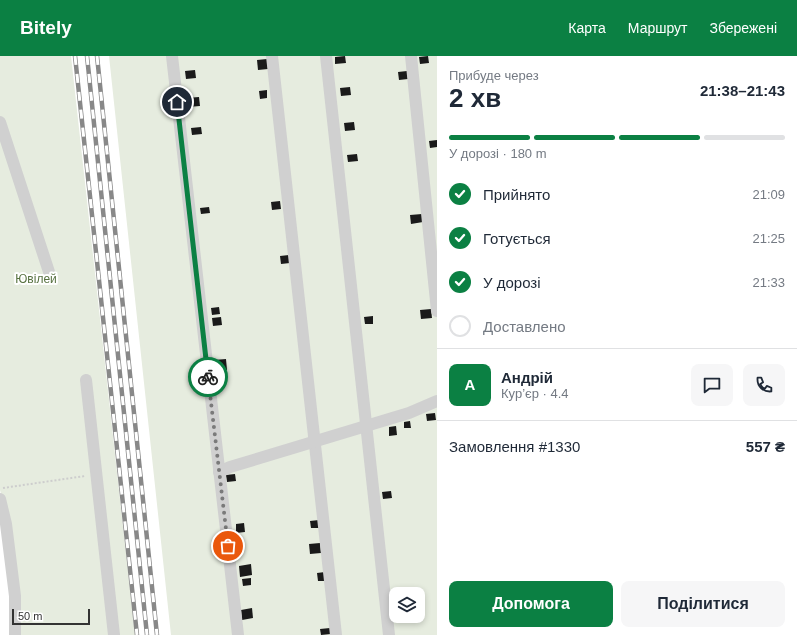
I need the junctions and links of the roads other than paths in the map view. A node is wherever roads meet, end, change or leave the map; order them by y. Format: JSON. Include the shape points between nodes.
{"nodes":[{"id":1,"x":172,"y":56,"type":"edge"},
{"id":2,"x":272,"y":56,"type":"edge"},
{"id":3,"x":326,"y":56,"type":"edge"},
{"id":4,"x":411,"y":56,"type":"edge"},
{"id":5,"x":0,"y":122,"type":"edge"},
{"id":6,"x":50,"y":275,"type":"dead end"},
{"id":7,"x":437,"y":310,"type":"edge"},
{"id":8,"x":86,"y":380,"type":"dead end"},
{"id":9,"x":437,"y":401,"type":"edge"},
{"id":10,"x":366,"y":425,"type":"junction"},
{"id":11,"x":315,"y":442,"type":"junction"},
{"id":12,"x":219,"y":472,"type":"junction"},
{"id":13,"x":0,"y":499,"type":"edge"},
{"id":14,"x":13,"y":634,"type":"edge"},
{"id":15,"x":114,"y":635,"type":"edge"},
{"id":16,"x":238,"y":635,"type":"edge"},
{"id":17,"x":336,"y":635,"type":"edge"},
{"id":18,"x":389,"y":635,"type":"edge"}],
"edges":[{"from":1,"to":12,"type":"street"},
{"from":2,"to":11,"type":"street"},
{"from":3,"to":10,"type":"street"},
{"from":4,"to":7,"type":"street"},
{"from":5,"to":6,"type":"street"},
{"from":8,"to":15,"type":"street"},
{"from":9,"to":10,"type":"street","via":[[409,413]]},
{"from":10,"to":11,"type":"street"},
{"from":10,"to":18,"type":"street"},
{"from":11,"to":12,"type":"street"},
{"from":11,"to":17,"type":"street"},
{"from":12,"to":16,"type":"street"},
{"from":13,"to":14,"type":"street","via":[[6,524],[15,596]]}]}
